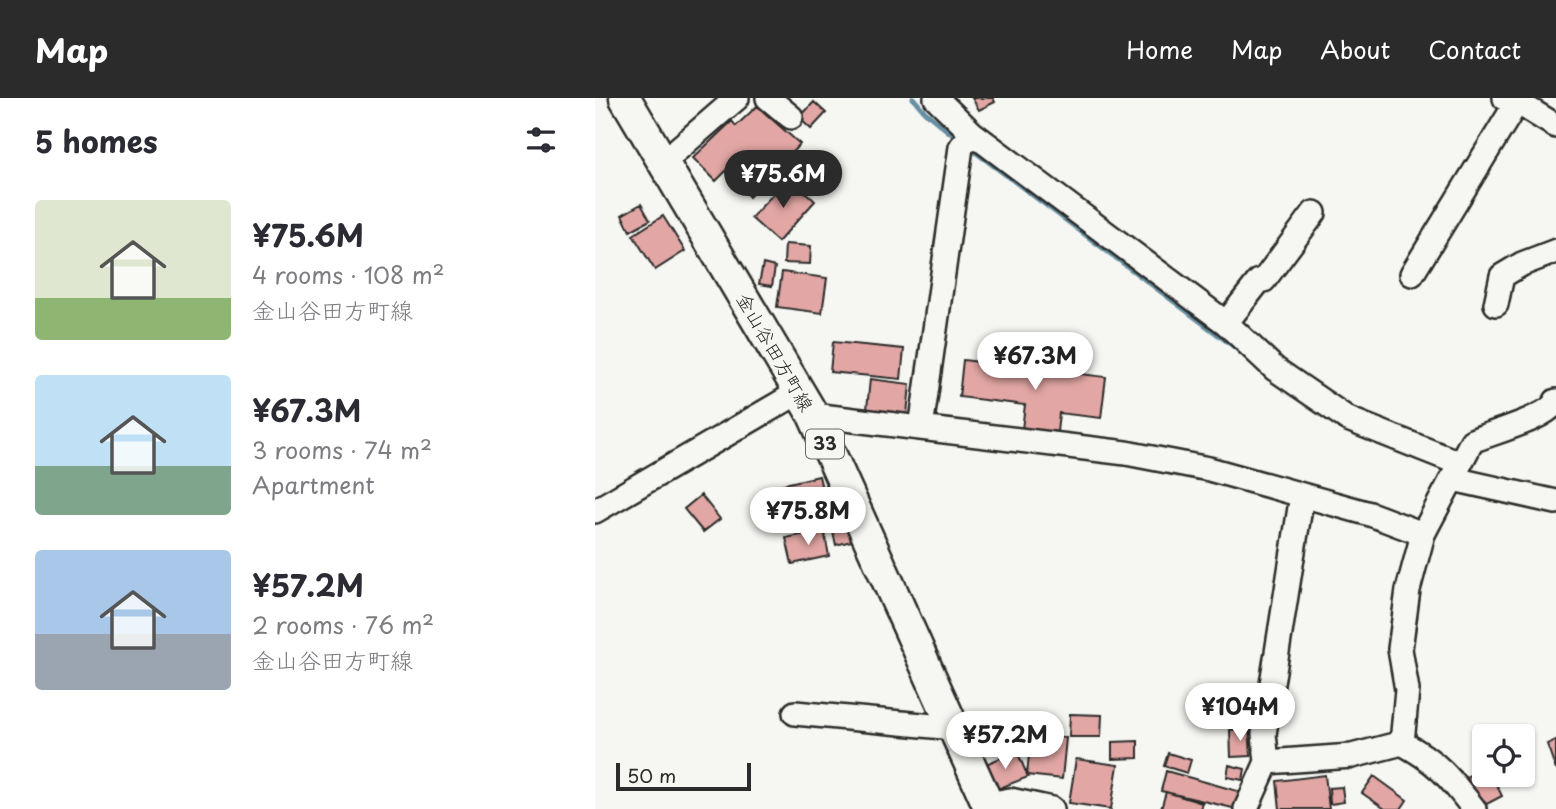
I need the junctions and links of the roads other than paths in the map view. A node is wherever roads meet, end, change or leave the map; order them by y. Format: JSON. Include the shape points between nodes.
{"nodes":[{"id":1,"x":625,"y":98,"type":"edge"},
{"id":2,"x":737,"y":98,"type":"edge"},
{"id":3,"x":768,"y":98,"type":"edge"},
{"id":4,"x":936,"y":98,"type":"edge"},
{"id":5,"x":1511,"y":100,"type":"edge"},
{"id":6,"x":792,"y":117,"type":"dead end"},
{"id":7,"x":1556,"y":126,"type":"edge"},
{"id":8,"x":972,"y":133,"type":"junction"},
{"id":9,"x":663,"y":162,"type":"junction"},
{"id":10,"x":1314,"y":213,"type":"dead end"},
{"id":11,"x":1556,"y":251,"type":"edge"},
{"id":12,"x":1412,"y":274,"type":"dead end"},
{"id":13,"x":1496,"y":304,"type":"dead end"},
{"id":14,"x":1226,"y":323,"type":"junction"},
{"id":15,"x":1556,"y":401,"type":"edge"},
{"id":16,"x":806,"y":404,"type":"junction"},
{"id":17,"x":921,"y":428,"type":"junction"},
{"id":18,"x":1456,"y":471,"type":"junction"},
{"id":19,"x":1302,"y":495,"type":"junction"},
{"id":20,"x":1556,"y":502,"type":"edge"},
{"id":21,"x":595,"y":511,"type":"edge"},
{"id":22,"x":1423,"y":534,"type":"junction"},
{"id":23,"x":795,"y":713,"type":"dead end"},
{"id":24,"x":954,"y":728,"type":"junction"},
{"id":25,"x":1402,"y":743,"type":"junction"},
{"id":26,"x":1267,"y":762,"type":"junction"},
{"id":27,"x":989,"y":807,"type":"edge"},
{"id":28,"x":1052,"y":809,"type":"edge"},
{"id":29,"x":1246,"y":809,"type":"edge"},
{"id":30,"x":1474,"y":809,"type":"edge"}],
"edges":[{"from":1,"to":9,"type":"main road","name":"金山谷田方町線","number":"33"},
{"from":2,"to":9,"type":"street"},
{"from":3,"to":6,"type":"street"},
{"from":4,"to":8,"type":"street"},
{"from":5,"to":7,"type":"street"},
{"from":5,"to":12,"type":"street"},
{"from":8,"to":14,"type":"street"},
{"from":8,"to":17,"type":"street","via":[[961,147]]},
{"from":9,"to":16,"type":"main road","name":"金山谷田方町線","number":"33"},
{"from":10,"to":14,"type":"street"},
{"from":11,"to":13,"type":"street","via":[[1502,276]]},
{"from":14,"to":18,"type":"street","via":[[1275,369],[1348,419]]},
{"from":15,"to":18,"type":"street","via":[[1532,419],[1472,441]]},
{"from":16,"to":17,"type":"street"},
{"from":16,"to":21,"type":"street"},
{"from":16,"to":24,"type":"main road","name":"金山谷田方町線","number":"33"},
{"from":17,"to":19,"type":"street","via":[[1126,453],[1209,469]]},
{"from":18,"to":20,"type":"street"},
{"from":18,"to":22,"type":"street"},
{"from":19,"to":22,"type":"street"},
{"from":19,"to":26,"type":"street","via":[[1264,734]]},
{"from":22,"to":25,"type":"street","via":[[1408,590],[1401,649],[1407,690]]},
{"from":23,"to":24,"type":"street"},
{"from":24,"to":27,"type":"main road","name":"金山谷田方町線","number":"33"},
{"from":25,"to":26,"type":"street","via":[[1352,756]]},
{"from":25,"to":30,"type":"street","via":[[1445,772]]},
{"from":26,"to":29,"type":"street"},
{"from":27,"to":28,"type":"street","via":[[1010,800]]}]}
